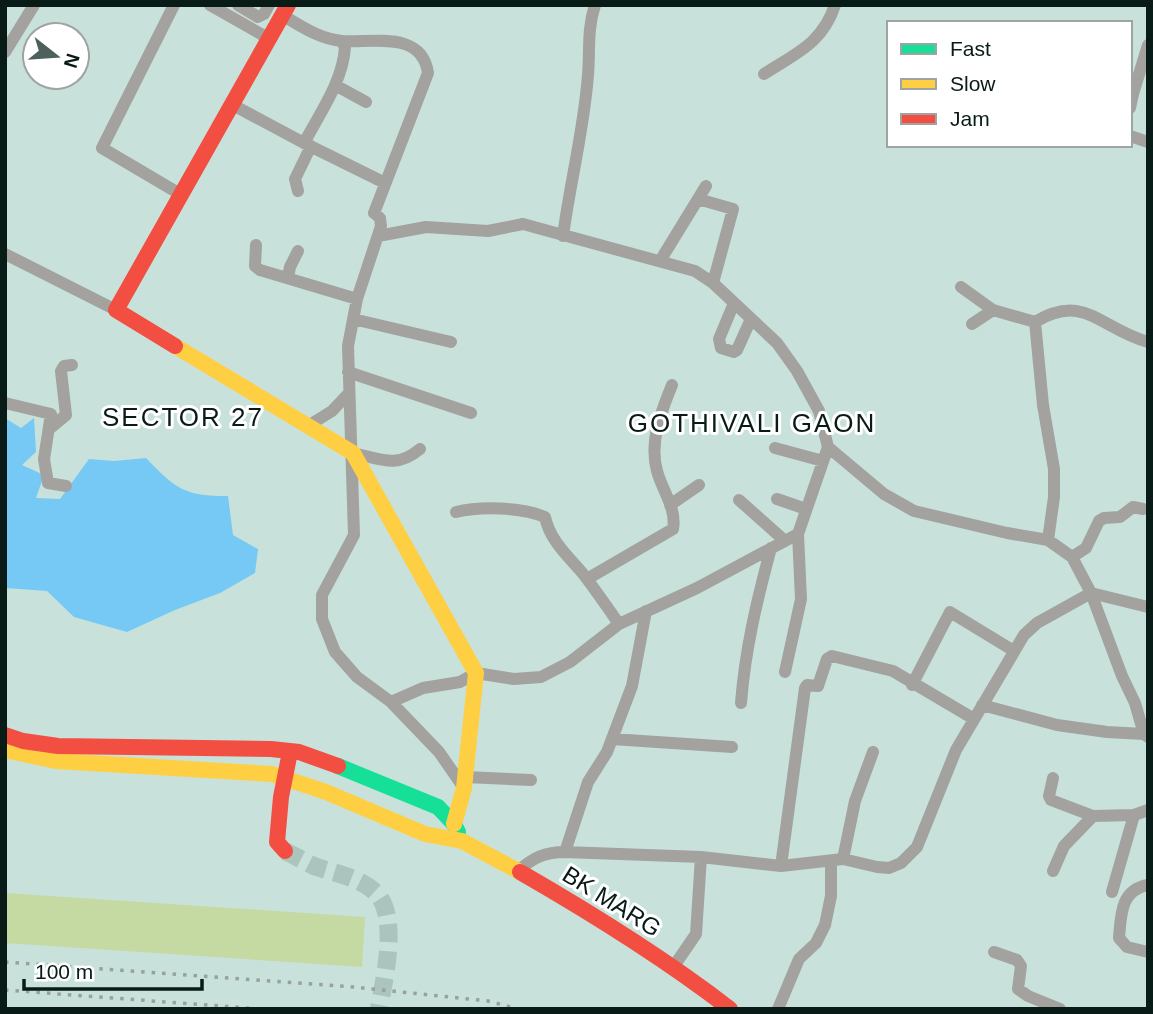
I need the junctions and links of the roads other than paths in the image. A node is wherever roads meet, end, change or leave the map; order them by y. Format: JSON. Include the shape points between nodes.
{"nodes":[{"id":1,"x":34,"y":5,"type":"edge"},
{"id":2,"x":174,"y":5,"type":"edge"},
{"id":3,"x":238,"y":5,"type":"edge"},
{"id":4,"x":595,"y":5,"type":"edge"},
{"id":5,"x":835,"y":5,"type":"edge"},
{"id":6,"x":213,"y":6,"type":"edge"},
{"id":7,"x":280,"y":8,"type":"edge"},
{"id":8,"x":268,"y":38,"type":"junction"},
{"id":9,"x":341,"y":41,"type":"junction"},
{"id":10,"x":1148,"y":45,"type":"edge"},
{"id":11,"x":5,"y":52,"type":"edge"},
{"id":12,"x":764,"y":74,"type":"dead end"},
{"id":13,"x":335,"y":85,"type":"junction"},
{"id":14,"x":1132,"y":94,"type":"edge"},
{"id":15,"x":366,"y":102,"type":"dead end"},
{"id":16,"x":231,"y":104,"type":"junction"},
{"id":17,"x":308,"y":145,"type":"junction"},
{"id":18,"x":385,"y":183,"type":"junction"},
{"id":19,"x":706,"y":186,"type":"dead end"},
{"id":20,"x":298,"y":191,"type":"dead end"},
{"id":21,"x":180,"y":194,"type":"junction"},
{"id":22,"x":698,"y":199,"type":"junction"},
{"id":23,"x":378,"y":236,"type":"junction"},
{"id":24,"x":563,"y":236,"type":"junction"},
{"id":25,"x":256,"y":245,"type":"dead end"},
{"id":26,"x":298,"y":251,"type":"dead end"},
{"id":27,"x":5,"y":254,"type":"edge"},
{"id":28,"x":660,"y":261,"type":"junction"},
{"id":29,"x":288,"y":278,"type":"junction"},
{"id":30,"x":713,"y":283,"type":"junction"},
{"id":31,"x":961,"y":287,"type":"dead end"},
{"id":32,"x":357,"y":299,"type":"junction"},
{"id":33,"x":734,"y":303,"type":"junction"},
{"id":34,"x":116,"y":310,"type":"junction"},
{"id":35,"x":993,"y":310,"type":"junction"},
{"id":36,"x":353,"y":319,"type":"junction"},
{"id":37,"x":751,"y":319,"type":"junction"},
{"id":38,"x":1035,"y":322,"type":"junction"},
{"id":39,"x":972,"y":324,"type":"dead end"},
{"id":40,"x":451,"y":341,"type":"dead end"},
{"id":41,"x":1148,"y":342,"type":"edge"},
{"id":42,"x":72,"y":365,"type":"dead end"},
{"id":43,"x":348,"y":372,"type":"junction"},
{"id":44,"x":672,"y":385,"type":"dead end"},
{"id":45,"x":349,"y":393,"type":"junction"},
{"id":46,"x":5,"y":403,"type":"edge"},
{"id":47,"x":471,"y":413,"type":"dead end"},
{"id":48,"x":308,"y":426,"type":"junction"},
{"id":49,"x":48,"y":429,"type":"junction"},
{"id":50,"x":828,"y":447,"type":"junction"},
{"id":51,"x":775,"y":448,"type":"dead end"},
{"id":52,"x":420,"y":449,"type":"dead end"},
{"id":53,"x":353,"y":453,"type":"junction"},
{"id":54,"x":823,"y":461,"type":"junction"},
{"id":55,"x":699,"y":485,"type":"dead end"},
{"id":56,"x":66,"y":486,"type":"dead end"},
{"id":57,"x":739,"y":499,"type":"dead end"},
{"id":58,"x":777,"y":499,"type":"dead end"},
{"id":59,"x":670,"y":505,"type":"junction"},
{"id":60,"x":806,"y":509,"type":"junction"},
{"id":61,"x":1143,"y":509,"type":"dead end"},
{"id":62,"x":456,"y":512,"type":"dead end"},
{"id":63,"x":798,"y":534,"type":"junction"},
{"id":64,"x":1048,"y":540,"type":"junction"},
{"id":65,"x":785,"y":541,"type":"junction"},
{"id":66,"x":771,"y":548,"type":"junction"},
{"id":67,"x":1072,"y":557,"type":"junction"},
{"id":68,"x":587,"y":579,"type":"junction"},
{"id":69,"x":1091,"y":593,"type":"junction"},
{"id":70,"x":1148,"y":607,"type":"edge"},
{"id":71,"x":646,"y":611,"type":"junction"},
{"id":72,"x":619,"y":624,"type":"junction"},
{"id":73,"x":1014,"y":651,"type":"junction"},
{"id":74,"x":785,"y":672,"type":"dead end"},
{"id":75,"x":476,"y":673,"type":"junction"},
{"id":76,"x":912,"y":684,"type":"junction"},
{"id":77,"x":391,"y":702,"type":"junction"},
{"id":78,"x":741,"y":704,"type":"dead end"},
{"id":79,"x":982,"y":705,"type":"junction"},
{"id":80,"x":974,"y":719,"type":"junction"},
{"id":81,"x":5,"y":735,"type":"edge"},
{"id":82,"x":1146,"y":735,"type":"edge"},
{"id":83,"x":612,"y":739,"type":"junction"},
{"id":84,"x":732,"y":747,"type":"dead end"},
{"id":85,"x":5,"y":750,"type":"edge"},
{"id":86,"x":290,"y":752,"type":"junction"},
{"id":87,"x":873,"y":752,"type":"dead end"},
{"id":88,"x":1053,"y":778,"type":"dead end"},
{"id":89,"x":285,"y":779,"type":"junction"},
{"id":90,"x":531,"y":780,"type":"dead end"},
{"id":91,"x":465,"y":782,"type":"junction"},
{"id":92,"x":1148,"y":810,"type":"edge"},
{"id":93,"x":1134,"y":815,"type":"junction"},
{"id":94,"x":1093,"y":816,"type":"junction"},
{"id":95,"x":454,"y":824,"type":"junction"},
{"id":96,"x":463,"y":841,"type":"junction"},
{"id":97,"x":285,"y":850,"type":"dead end"},
{"id":98,"x":565,"y":852,"type":"junction"},
{"id":99,"x":701,"y":857,"type":"junction"},
{"id":100,"x":837,"y":861,"type":"junction"},
{"id":101,"x":781,"y":866,"type":"junction"},
{"id":102,"x":518,"y":871,"type":"junction"},
{"id":103,"x":1053,"y":871,"type":"dead end"},
{"id":104,"x":1148,"y":885,"type":"edge"},
{"id":105,"x":1112,"y":892,"type":"dead end"},
{"id":106,"x":994,"y":952,"type":"dead end"},
{"id":107,"x":1148,"y":952,"type":"edge"},
{"id":108,"x":674,"y":966,"type":"junction"},
{"id":109,"x":730,"y":1009,"type":"edge"},
{"id":110,"x":778,"y":1009,"type":"edge"},
{"id":111,"x":1060,"y":1009,"type":"edge"}],
"edges":[{"from":1,"to":11,"type":"street"},
{"from":2,"to":21,"type":"street","via":[[102,148]]},
{"from":3,"to":7,"type":"street","via":[[258,17]]},
{"from":4,"to":24,"type":"street","via":[[589,74]]},
{"from":5,"to":12,"type":"street","via":[[816,40]]},
{"from":6,"to":8,"type":"street"},
{"from":7,"to":8,"type":"street"},
{"from":7,"to":9,"type":"street","via":[[316,35]]},
{"from":8,"to":16,"type":"street"},
{"from":9,"to":13,"type":"street","via":[[344,60]]},
{"from":9,"to":18,"type":"street","via":[[405,43],[422,54],[427,66]]},
{"from":10,"to":14,"type":"street"},
{"from":13,"to":15,"type":"street"},
{"from":13,"to":17,"type":"street"},
{"from":16,"to":17,"type":"street"},
{"from":16,"to":21,"type":"street"},
{"from":17,"to":18,"type":"street"},
{"from":17,"to":20,"type":"street","via":[[295,179]]},
{"from":18,"to":23,"type":"street","via":[[374,213],[380,218]]},
{"from":19,"to":22,"type":"street"},
{"from":21,"to":34,"type":"street"},
{"from":22,"to":28,"type":"street"},
{"from":22,"to":30,"type":"street","via":[[733,209]]},
{"from":23,"to":24,"type":"street","via":[[426,227],[488,231],[523,224]]},
{"from":23,"to":32,"type":"street"},
{"from":24,"to":28,"type":"street"},
{"from":25,"to":29,"type":"street","via":[[255,266]]},
{"from":26,"to":29,"type":"street"},
{"from":27,"to":34,"type":"street"},
{"from":28,"to":30,"type":"street","via":[[695,271]]},
{"from":29,"to":32,"type":"street"},
{"from":30,"to":33,"type":"street"},
{"from":31,"to":35,"type":"street"},
{"from":32,"to":36,"type":"street"},
{"from":33,"to":37,"type":"street"},
{"from":33,"to":37,"type":"street","via":[[719,339],[721,348],[737,350]]},
{"from":34,"to":48,"type":"street"},
{"from":35,"to":38,"type":"street"},
{"from":35,"to":39,"type":"street"},
{"from":36,"to":40,"type":"street"},
{"from":36,"to":43,"type":"street"},
{"from":37,"to":50,"type":"street","via":[[797,370],[819,411]]},
{"from":38,"to":41,"type":"street","via":[[1063,309],[1083,311],[1130,338]]},
{"from":38,"to":64,"type":"street","via":[[1054,469]]},
{"from":42,"to":49,"type":"street","via":[[61,371],[66,415]]},
{"from":43,"to":45,"type":"street"},
{"from":43,"to":47,"type":"street"},
{"from":44,"to":59,"type":"street","via":[[655,442],[656,468]]},
{"from":45,"to":48,"type":"street"},
{"from":45,"to":53,"type":"street"},
{"from":46,"to":49,"type":"street","via":[[51,414]]},
{"from":48,"to":53,"type":"street"},
{"from":49,"to":56,"type":"street","via":[[44,459],[48,483]]},
{"from":50,"to":54,"type":"street"},
{"from":50,"to":64,"type":"street","via":[[884,495],[914,511]]},
{"from":51,"to":54,"type":"street"},
{"from":52,"to":53,"type":"street","via":[[397,463]]},
{"from":53,"to":75,"type":"street"},
{"from":53,"to":77,"type":"street","via":[[354,535],[322,595],[322,619],[335,652],[357,677]]},
{"from":54,"to":60,"type":"street"},
{"from":55,"to":59,"type":"street"},
{"from":57,"to":65,"type":"street"},
{"from":58,"to":60,"type":"street"},
{"from":59,"to":68,"type":"street","via":[[673,529]]},
{"from":60,"to":63,"type":"street"},
{"from":61,"to":67,"type":"street","via":[[1133,507],[1120,517],[1099,521],[1086,548]]},
{"from":62,"to":68,"type":"street","via":[[474,508],[545,517],[548,530]]},
{"from":63,"to":65,"type":"street"},
{"from":63,"to":74,"type":"street","via":[[801,599]]},
{"from":64,"to":67,"type":"street"},
{"from":65,"to":66,"type":"street"},
{"from":66,"to":71,"type":"street"},
{"from":66,"to":78,"type":"street","via":[[744,664]]},
{"from":67,"to":69,"type":"street"},
{"from":68,"to":72,"type":"street"},
{"from":69,"to":70,"type":"street"},
{"from":69,"to":73,"type":"street","via":[[1037,623]]},
{"from":69,"to":82,"type":"street"},
{"from":71,"to":72,"type":"street"},
{"from":71,"to":83,"type":"street","via":[[632,686]]},
{"from":72,"to":75,"type":"street","via":[[570,662],[541,677],[514,679]]},
{"from":73,"to":76,"type":"street","via":[[950,612]]},
{"from":73,"to":79,"type":"street"},
{"from":75,"to":77,"type":"street"},
{"from":75,"to":91,"type":"street"},
{"from":76,"to":80,"type":"street"},
{"from":76,"to":101,"type":"street","via":[[892,671],[832,656],[824,664],[818,686],[805,687]]},
{"from":77,"to":91,"type":"street"},
{"from":79,"to":80,"type":"street"},
{"from":79,"to":82,"type":"street","via":[[1057,725]]},
{"from":80,"to":100,"type":"street","via":[[956,750],[917,847],[890,868]]},
{"from":81,"to":86,"type":"street","via":[[58,747]]},
{"from":83,"to":84,"type":"street"},
{"from":83,"to":98,"type":"street","via":[[589,782]]},
{"from":85,"to":89,"type":"street","name":"BK MARG","via":[[56,761],[259,773]]},
{"from":86,"to":89,"type":"street"},
{"from":86,"to":95,"type":"street","via":[[323,760],[438,807]]},
{"from":87,"to":100,"type":"street"},
{"from":88,"to":94,"type":"street","via":[[1051,800]]},
{"from":89,"to":96,"type":"street","name":"BK MARG","via":[[425,834]]},
{"from":89,"to":97,"type":"street","via":[[278,842]]},
{"from":90,"to":91,"type":"street"},
{"from":91,"to":95,"type":"street"},
{"from":92,"to":93,"type":"street"},
{"from":93,"to":94,"type":"street"},
{"from":93,"to":105,"type":"street"},
{"from":94,"to":103,"type":"street","via":[[1064,846]]},
{"from":95,"to":96,"type":"street"},
{"from":96,"to":102,"type":"street","name":"BK MARG"},
{"from":98,"to":99,"type":"street"},
{"from":98,"to":102,"type":"street","via":[[532,858]]},
{"from":99,"to":101,"type":"street"},
{"from":99,"to":108,"type":"street","via":[[696,934]]},
{"from":100,"to":101,"type":"street"},
{"from":100,"to":110,"type":"street","via":[[825,925],[816,943],[799,959]]},
{"from":102,"to":108,"type":"street","name":"BK MARG"},
{"from":104,"to":107,"type":"street","via":[[1126,898],[1119,938],[1127,947]]},
{"from":106,"to":111,"type":"street","via":[[1021,966],[1018,989]]},
{"from":108,"to":109,"type":"street","name":"BK MARG"}]}
